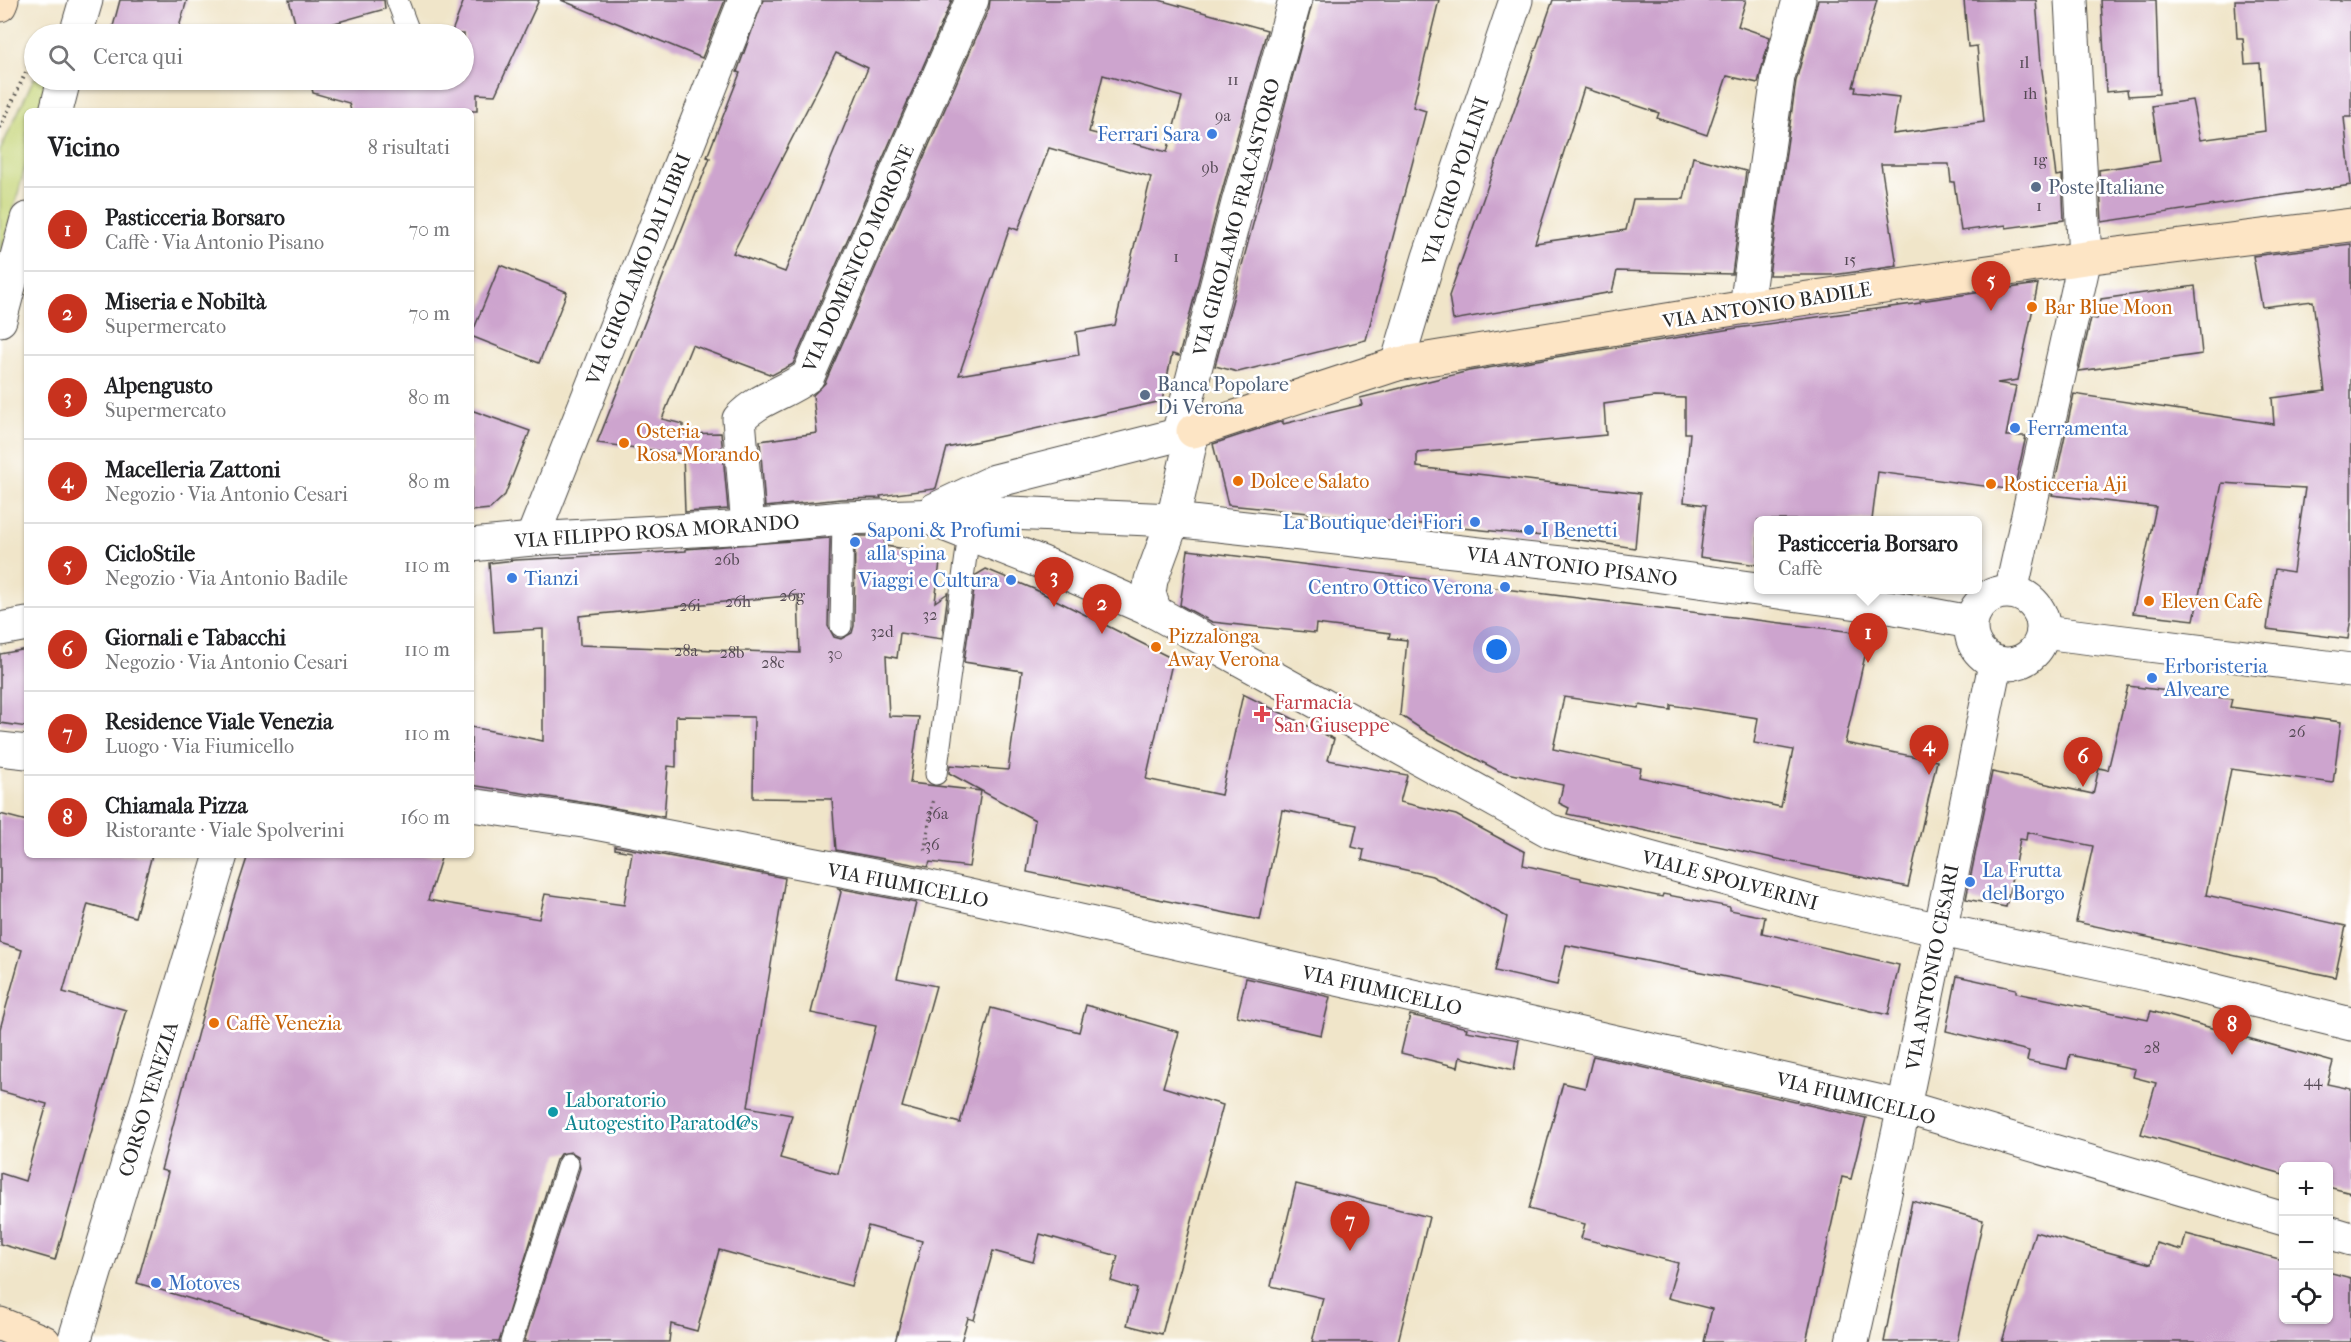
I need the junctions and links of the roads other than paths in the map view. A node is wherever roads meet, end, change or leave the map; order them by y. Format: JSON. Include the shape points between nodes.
{"nodes":[{"id":1,"x":2,"y":0,"type":"edge"},
{"id":2,"x":86,"y":0,"type":"edge"},
{"id":3,"x":397,"y":0,"type":"edge"},
{"id":4,"x":745,"y":0,"type":"edge"},
{"id":5,"x":972,"y":0,"type":"edge"},
{"id":6,"x":1295,"y":0,"type":"edge"},
{"id":7,"x":1516,"y":0,"type":"edge"},
{"id":8,"x":1799,"y":0,"type":"edge"},
{"id":9,"x":2071,"y":0,"type":"edge"},
{"id":10,"x":0,"y":5,"type":"edge"},
{"id":11,"x":79,"y":24,"type":"edge"},
{"id":12,"x":406,"y":24,"type":"edge"},
{"id":13,"x":61,"y":90,"type":"edge"},
{"id":14,"x":57,"y":108,"type":"edge"},
{"id":15,"x":2351,"y":225,"type":"edge"},
{"id":16,"x":24,"y":230,"type":"edge"},
{"id":17,"x":2085,"y":258,"type":"junction"},
{"id":18,"x":1746,"y":307,"type":"junction"},
{"id":19,"x":0,"y":320,"type":"edge"},
{"id":20,"x":1397,"y":363,"type":"junction"},
{"id":21,"x":1186,"y":433,"type":"junction"},
{"id":22,"x":922,"y":516,"type":"junction"},
{"id":23,"x":843,"y":518,"type":"junction"},
{"id":24,"x":1173,"y":520,"type":"junction"},
{"id":25,"x":748,"y":527,"type":"junction"},
{"id":26,"x":969,"y":534,"type":"junction"},
{"id":27,"x":532,"y":539,"type":"junction"},
{"id":28,"x":474,"y":545,"type":"edge"},
{"id":29,"x":1754,"y":589,"type":"edge"},
{"id":30,"x":2011,"y":591,"type":"junction"},
{"id":31,"x":1793,"y":594,"type":"edge"},
{"id":32,"x":1155,"y":612,"type":"junction"},
{"id":33,"x":1970,"y":622,"type":"junction"},
{"id":34,"x":24,"y":625,"type":"edge"},
{"id":35,"x":842,"y":626,"type":"dead end"},
{"id":36,"x":0,"y":629,"type":"edge"},
{"id":37,"x":2043,"y":632,"type":"junction"},
{"id":38,"x":1993,"y":662,"type":"junction"},
{"id":39,"x":2351,"y":670,"type":"edge"},
{"id":40,"x":0,"y":749,"type":"edge"},
{"id":41,"x":24,"y":752,"type":"edge"},
{"id":42,"x":936,"y":774,"type":"road end"},
{"id":43,"x":474,"y":805,"type":"edge"},
{"id":44,"x":220,"y":858,"type":"edge"},
{"id":45,"x":1939,"y":931,"type":"junction"},
{"id":46,"x":2351,"y":1024,"type":"edge"},
{"id":47,"x":1904,"y":1107,"type":"junction"},
{"id":48,"x":568,"y":1164,"type":"dead end"},
{"id":49,"x":2279,"y":1218,"type":"edge"},
{"id":50,"x":2333,"y":1234,"type":"edge"},
{"id":51,"x":2351,"y":1239,"type":"edge"},
{"id":52,"x":0,"y":1324,"type":"edge"},
{"id":53,"x":44,"y":1342,"type":"edge"},
{"id":54,"x":74,"y":1342,"type":"edge"},
{"id":55,"x":511,"y":1342,"type":"edge"},
{"id":56,"x":1852,"y":1342,"type":"edge"}],
"edges":[{"from":1,"to":10,"type":"street"},
{"from":2,"to":11,"type":"street"},
{"from":3,"to":12,"type":"lane"},
{"from":4,"to":27,"type":"street","name":"VIA GIROLAMO DAI LIBRI"},
{"from":5,"to":25,"type":"street","name":"VIA DOMENICO MORONE","via":[[808,376],[751,406],[739,419]]},
{"from":6,"to":21,"type":"street","name":"VIA GIROLAMO FRACASTORO","via":[[1238,203]]},
{"from":7,"to":20,"type":"street","name":"VIA CIRO POLLINI"},
{"from":8,"to":18,"type":"street","via":[[1778,77]]},
{"from":9,"to":17,"type":"street"},
{"from":13,"to":14,"type":"street"},
{"from":15,"to":17,"type":"street","name":"VIA ANTONIO BADILE"},
{"from":16,"to":19,"type":"street"},
{"from":17,"to":18,"type":"street","name":"VIA ANTONIO BADILE"},
{"from":17,"to":30,"type":"street"},
{"from":18,"to":20,"type":"street","name":"VIA ANTONIO BADILE"},
{"from":20,"to":21,"type":"street","name":"VIA ANTONIO BADILE"},
{"from":21,"to":22,"type":"street","name":"VIA FILIPPO ROSA MORANDO","via":[[995,480]]},
{"from":21,"to":24,"type":"street"},
{"from":22,"to":23,"type":"street","name":"VIA FILIPPO ROSA MORANDO"},
{"from":22,"to":24,"type":"street","name":"VIA FILIPPO ROSA MORANDO","via":[[1010,513]]},
{"from":22,"to":26,"type":"street","name":"VIA FILIPPO ROSA MORANDO"},
{"from":23,"to":25,"type":"street","name":"VIA FILIPPO ROSA MORANDO"},
{"from":23,"to":35,"type":"lane"},
{"from":24,"to":29,"type":"street","name":"VIA ANTONIO PISANO","via":[[1589,566]]},
{"from":24,"to":32,"type":"street","via":[[1151,580],[1149,593]]},
{"from":25,"to":27,"type":"street","name":"VIA FILIPPO ROSA MORANDO"},
{"from":26,"to":32,"type":"street","name":"VIA FILIPPO ROSA MORANDO"},
{"from":26,"to":42,"type":"lane"},
{"from":27,"to":28,"type":"street","name":"VIA FILIPPO ROSA MORANDO"},
{"from":30,"to":33,"type":"street","via":[[1984,599]]},
{"from":30,"to":37,"type":"street","via":[[2036,605]]},
{"from":31,"to":33,"type":"street","name":"VIA ANTONIO PISANO"},
{"from":32,"to":45,"type":"street","name":"VIALE SPOLVERINI","via":[[1550,831],[1815,903]]},
{"from":33,"to":38,"type":"street","via":[[1975,646]]},
{"from":34,"to":36,"type":"street"},
{"from":37,"to":38,"type":"street","via":[[2037,648],[2025,659],[2010,664]]},
{"from":37,"to":39,"type":"street"},
{"from":38,"to":45,"type":"street","name":"VIA ANTONIO CESARI"},
{"from":40,"to":41,"type":"street"},
{"from":43,"to":47,"type":"street","name":"VIA FIUMICELLO","via":[[922,875]]},
{"from":44,"to":54,"type":"street","name":"CORSO VENEZIA"},
{"from":45,"to":46,"type":"street","name":"VIALE SPOLVERINI","via":[[2147,974]]},
{"from":45,"to":47,"type":"street","name":"VIA ANTONIO CESARI"},
{"from":47,"to":49,"type":"street","name":"VIA FIUMICELLO"},
{"from":47,"to":56,"type":"street","name":"VIA ANTONIO CESARI"},
{"from":48,"to":55,"type":"lane"},
{"from":50,"to":51,"type":"street"},
{"from":52,"to":53,"type":"street"}]}
